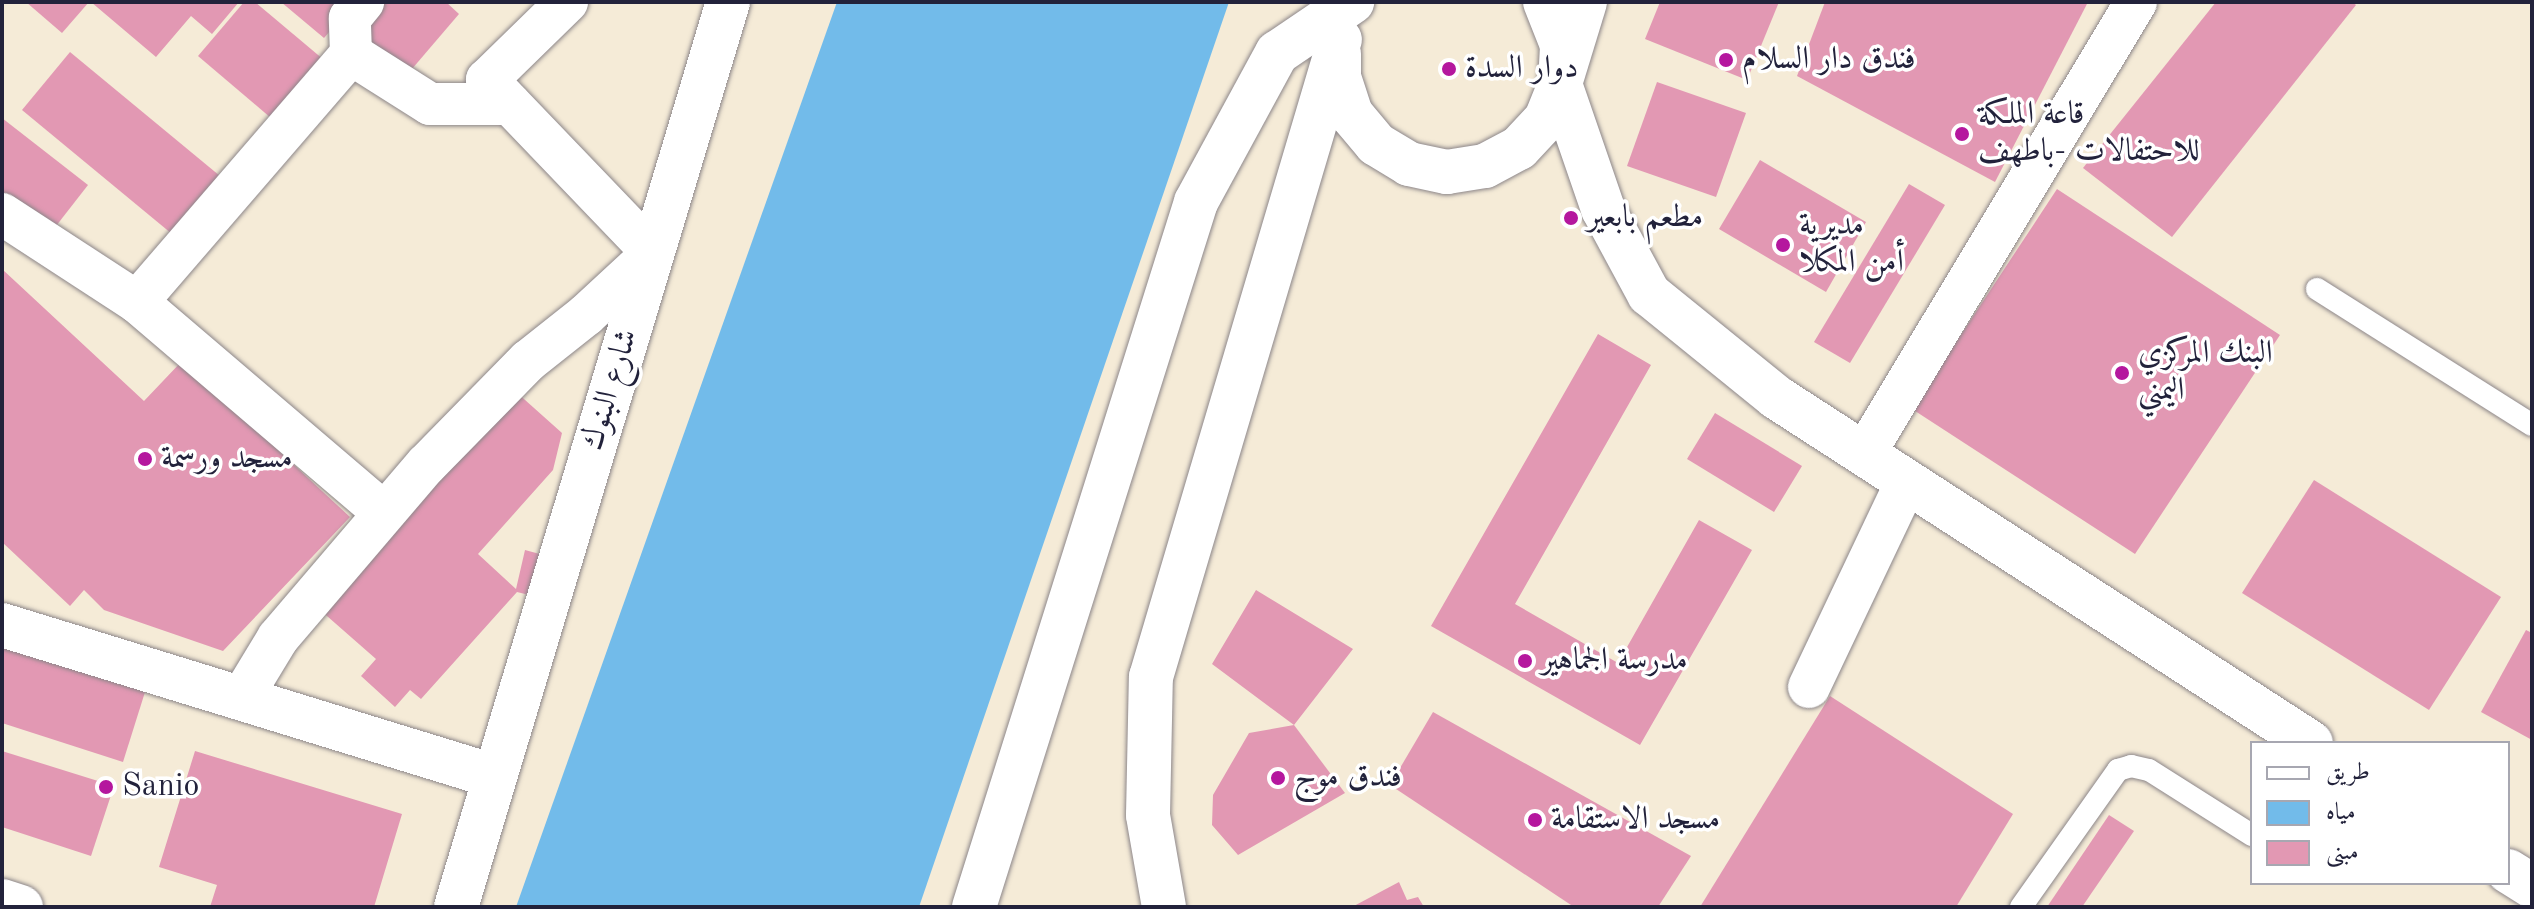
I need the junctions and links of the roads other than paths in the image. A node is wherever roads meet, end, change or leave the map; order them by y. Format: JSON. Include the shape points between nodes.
{"nodes":[{"id":1,"x":363,"y":2,"type":"edge"},
{"id":2,"x":567,"y":2,"type":"edge"},
{"id":3,"x":728,"y":2,"type":"edge"},
{"id":4,"x":1545,"y":2,"type":"edge"},
{"id":5,"x":1585,"y":2,"type":"edge"},
{"id":6,"x":2136,"y":2,"type":"edge"},
{"id":7,"x":1348,"y":14,"type":"edge"},
{"id":8,"x":351,"y":54,"type":"junction"},
{"id":9,"x":1560,"y":84,"type":"junction"},
{"id":10,"x":510,"y":104,"type":"junction"},
{"id":11,"x":2,"y":214,"type":"edge"},
{"id":12,"x":653,"y":253,"type":"junction"},
{"id":13,"x":2317,"y":289,"type":"dead end"},
{"id":14,"x":137,"y":302,"type":"junction"},
{"id":15,"x":2532,"y":425,"type":"edge"},
{"id":16,"x":1865,"y":453,"type":"junction"},
{"id":17,"x":1907,"y":481,"type":"junction"},
{"id":18,"x":383,"y":512,"type":"junction"},
{"id":19,"x":2,"y":625,"type":"edge"},
{"id":20,"x":1809,"y":687,"type":"dead end"},
{"id":21,"x":241,"y":699,"type":"junction"},
{"id":22,"x":2308,"y":741,"type":"edge"},
{"id":23,"x":493,"y":776,"type":"junction"},
{"id":24,"x":2250,"y":834,"type":"edge"},
{"id":25,"x":2510,"y":872,"type":"edge"},
{"id":26,"x":2532,"y":886,"type":"edge"},
{"id":27,"x":2,"y":901,"type":"edge"},
{"id":28,"x":21,"y":907,"type":"edge"},
{"id":29,"x":456,"y":907,"type":"edge"},
{"id":30,"x":974,"y":907,"type":"edge"},
{"id":31,"x":1164,"y":907,"type":"edge"},
{"id":32,"x":2021,"y":907,"type":"edge"}],
"edges":[{"from":1,"to":8,"type":"street","via":[[350,18]]},
{"from":2,"to":10,"type":"street","via":[[487,80]]},
{"from":3,"to":12,"type":"main road","name":"شارع البنوك"},
{"from":4,"to":9,"type":"main road","via":[[1562,45]]},
{"from":5,"to":9,"type":"main road"},
{"from":6,"to":16,"type":"street"},
{"from":7,"to":9,"type":"main road","via":[[1339,77],[1351,114],[1376,144],[1409,164],[1447,172],[1485,166],[1519,148],[1546,119]]},
{"from":7,"to":30,"type":"main road","via":[[1277,53],[1196,202]]},
{"from":7,"to":31,"type":"main road","via":[[1151,677],[1148,815]]},
{"from":8,"to":10,"type":"street","via":[[430,104]]},
{"from":8,"to":14,"type":"street"},
{"from":9,"to":16,"type":"main road","via":[[1603,209],[1649,294],[1776,397]]},
{"from":10,"to":12,"type":"street"},
{"from":11,"to":14,"type":"street"},
{"from":12,"to":18,"type":"street","via":[[528,361]]},
{"from":12,"to":23,"type":"main road","name":"شارع البنوك"},
{"from":13,"to":15,"type":"lane"},
{"from":14,"to":18,"type":"street"},
{"from":16,"to":17,"type":"main road"},
{"from":17,"to":20,"type":"street"},
{"from":17,"to":22,"type":"main road"},
{"from":18,"to":21,"type":"street","via":[[278,638]]},
{"from":19,"to":21,"type":"main road"},
{"from":21,"to":23,"type":"main road"},
{"from":23,"to":29,"type":"main road","name":"شارع البنوك"},
{"from":24,"to":32,"type":"lane","via":[[2149,770],[2118,770]]},
{"from":25,"to":26,"type":"main road"},
{"from":27,"to":28,"type":"main road"}]}
